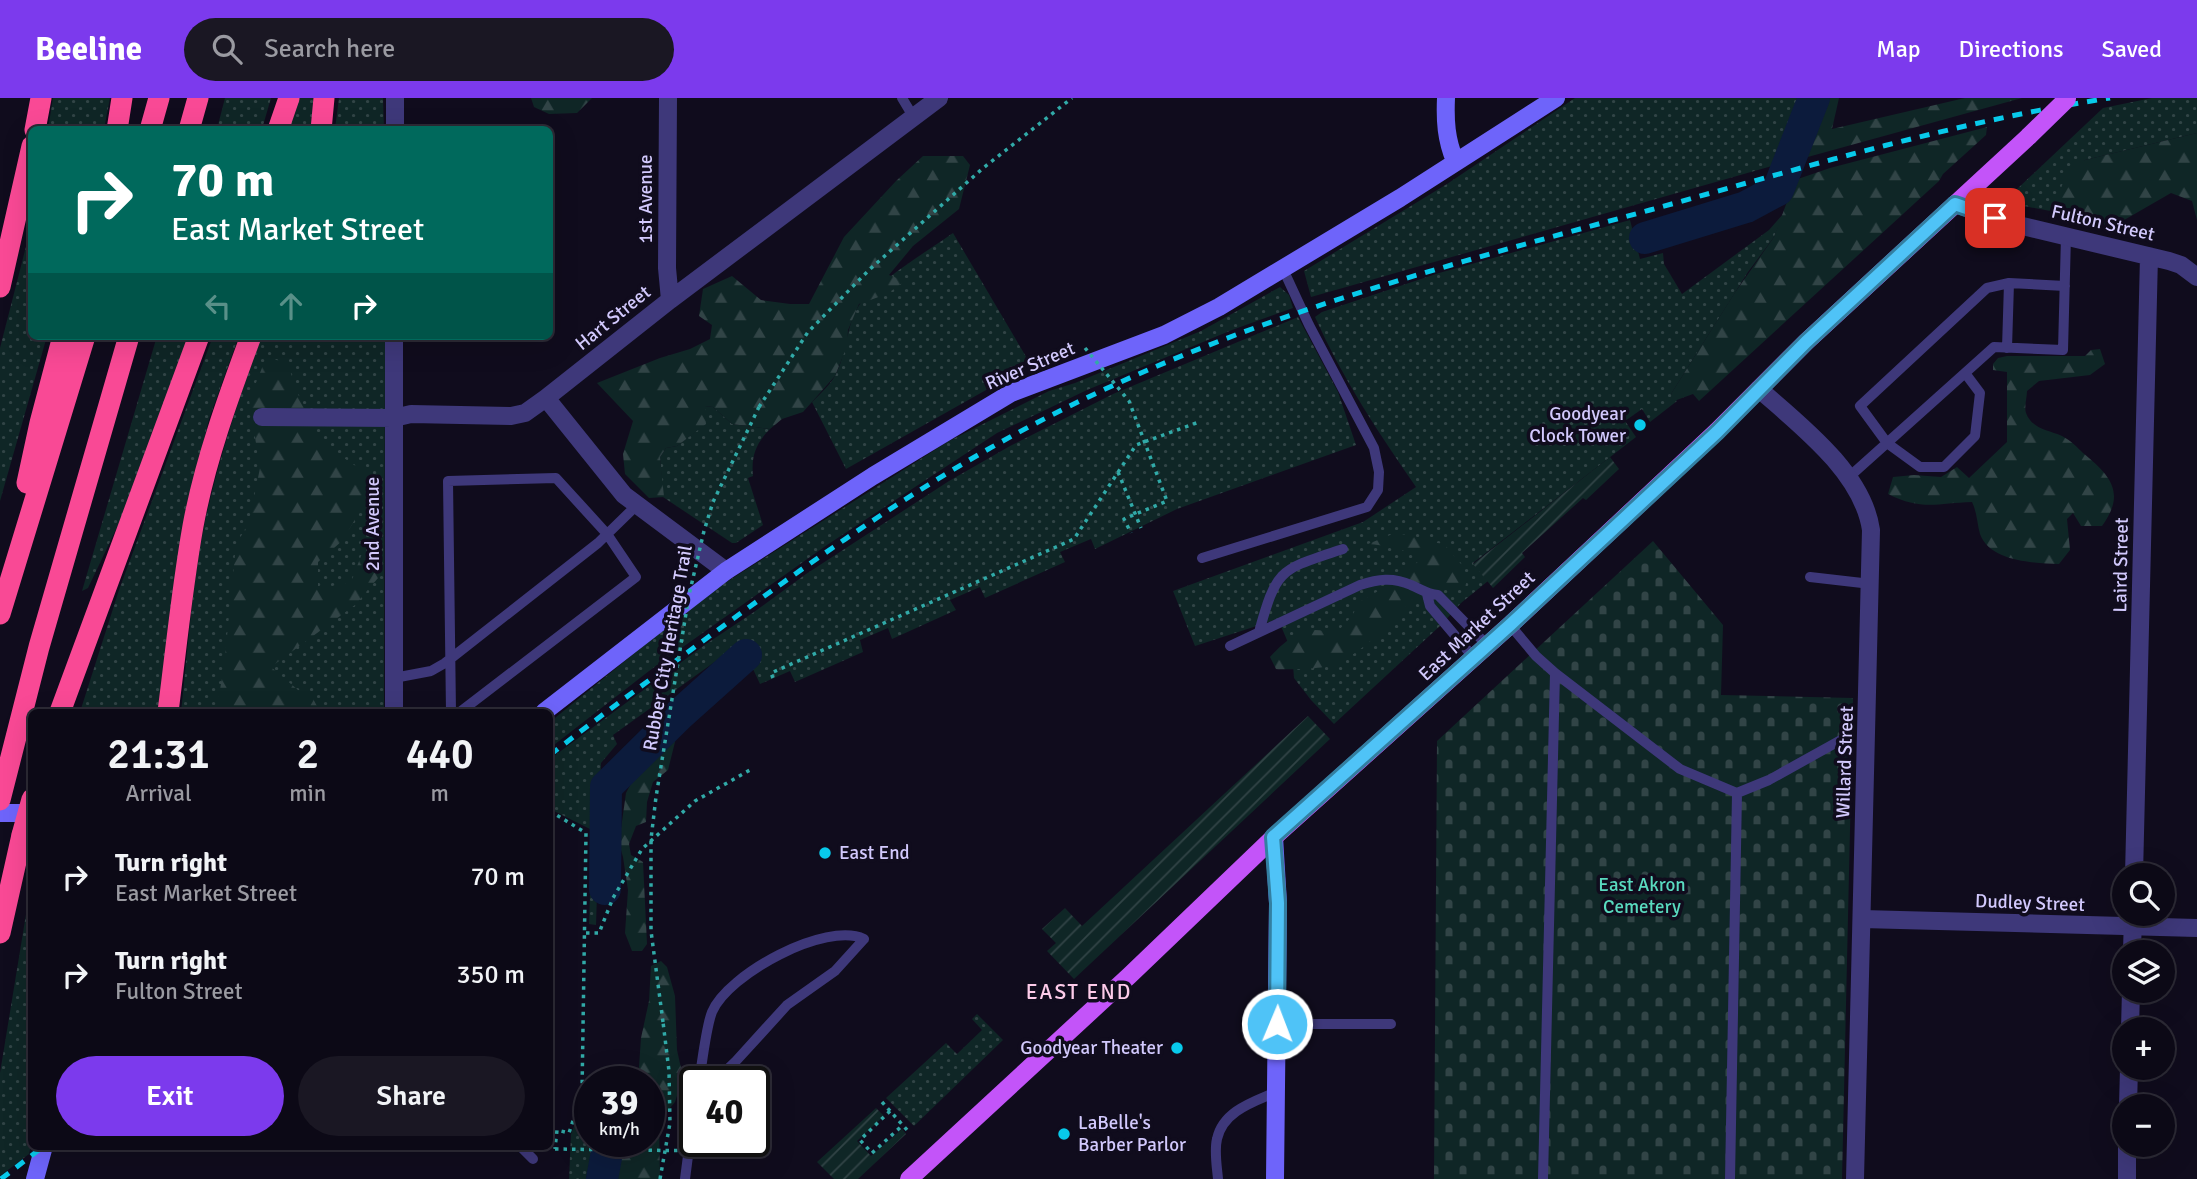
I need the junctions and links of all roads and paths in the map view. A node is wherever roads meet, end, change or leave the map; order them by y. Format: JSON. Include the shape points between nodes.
{"nodes":[{"id":1,"x":41,"y":98,"type":"edge"},
{"id":2,"x":122,"y":98,"type":"edge"},
{"id":3,"x":159,"y":98,"type":"edge"},
{"id":4,"x":198,"y":98,"type":"edge"},
{"id":5,"x":289,"y":98,"type":"edge"},
{"id":6,"x":324,"y":98,"type":"edge"},
{"id":7,"x":395,"y":98,"type":"edge"},
{"id":8,"x":668,"y":98,"type":"edge"},
{"id":9,"x":902,"y":98,"type":"edge"},
{"id":10,"x":939,"y":98,"type":"edge"},
{"id":11,"x":1072,"y":98,"type":"edge"},
{"id":12,"x":1446,"y":98,"type":"edge"},
{"id":13,"x":1556,"y":98,"type":"edge"},
{"id":14,"x":2068,"y":98,"type":"edge"},
{"id":15,"x":914,"y":118,"type":"junction"},
{"id":16,"x":36,"y":126,"type":"edge"},
{"id":17,"x":118,"y":126,"type":"edge"},
{"id":18,"x":151,"y":126,"type":"edge"},
{"id":19,"x":190,"y":126,"type":"edge"},
{"id":20,"x":279,"y":126,"type":"edge"},
{"id":21,"x":321,"y":126,"type":"edge"},
{"id":22,"x":395,"y":126,"type":"edge"},
{"id":23,"x":1455,"y":161,"type":"junction"},
{"id":24,"x":28,"y":163,"type":"edge"},
{"id":25,"x":1955,"y":204,"type":"junction"},
{"id":26,"x":2066,"y":236,"type":"junction"},
{"id":27,"x":2149,"y":256,"type":"junction"},
{"id":28,"x":3,"y":267,"type":"edge"},
{"id":29,"x":1283,"y":269,"type":"junction"},
{"id":30,"x":2197,"y":277,"type":"edge"},
{"id":31,"x":2009,"y":283,"type":"junction"},
{"id":32,"x":2065,"y":286,"type":"junction"},
{"id":33,"x":0,"y":287,"type":"edge"},
{"id":34,"x":670,"y":300,"type":"junction"},
{"id":35,"x":62,"y":340,"type":"edge"},
{"id":36,"x":84,"y":340,"type":"edge"},
{"id":37,"x":128,"y":340,"type":"edge"},
{"id":38,"x":199,"y":340,"type":"edge"},
{"id":39,"x":250,"y":340,"type":"edge"},
{"id":40,"x":394,"y":340,"type":"edge"},
{"id":41,"x":1079,"y":341,"type":"dead end"},
{"id":42,"x":2007,"y":348,"type":"junction"},
{"id":43,"x":1965,"y":373,"type":"junction"},
{"id":44,"x":1759,"y":389,"type":"junction"},
{"id":45,"x":547,"y":398,"type":"junction"},
{"id":46,"x":262,"y":417,"type":"dead end"},
{"id":47,"x":394,"y":418,"type":"junction"},
{"id":48,"x":1199,"y":422,"type":"dead end"},
{"id":49,"x":1887,"y":443,"type":"junction"},
{"id":50,"x":1118,"y":472,"type":"junction"},
{"id":51,"x":1849,"y":477,"type":"junction"},
{"id":52,"x":637,"y":505,"type":"junction"},
{"id":53,"x":1141,"y":528,"type":"dead end"},
{"id":54,"x":1131,"y":533,"type":"dead end"},
{"id":55,"x":607,"y":534,"type":"junction"},
{"id":56,"x":1072,"y":540,"type":"junction"},
{"id":57,"x":1074,"y":546,"type":"dead end"},
{"id":58,"x":1343,"y":549,"type":"dead end"},
{"id":59,"x":1202,"y":558,"type":"dead end"},
{"id":60,"x":726,"y":571,"type":"junction"},
{"id":61,"x":1810,"y":577,"type":"dead end"},
{"id":62,"x":1871,"y":584,"type":"junction"},
{"id":63,"x":964,"y":588,"type":"junction"},
{"id":64,"x":966,"y":593,"type":"dead end"},
{"id":65,"x":1427,"y":594,"type":"junction"},
{"id":66,"x":0,"y":612,"type":"edge"},
{"id":67,"x":1510,"y":625,"type":"junction"},
{"id":68,"x":872,"y":628,"type":"junction"},
{"id":69,"x":1259,"y":632,"type":"junction"},
{"id":70,"x":875,"y":634,"type":"dead end"},
{"id":71,"x":1230,"y":646,"type":"dead end"},
{"id":72,"x":1481,"y":651,"type":"junction"},
{"id":73,"x":449,"y":660,"type":"junction"},
{"id":74,"x":1555,"y":673,"type":"junction"},
{"id":75,"x":394,"y":678,"type":"junction"},
{"id":76,"x":773,"y":678,"type":"dead end"},
{"id":77,"x":61,"y":709,"type":"edge"},
{"id":78,"x":168,"y":709,"type":"edge"},
{"id":79,"x":394,"y":709,"type":"edge"},
{"id":80,"x":451,"y":709,"type":"edge"},
{"id":81,"x":464,"y":709,"type":"edge"},
{"id":82,"x":548,"y":709,"type":"edge"},
{"id":83,"x":1848,"y":736,"type":"dead end"},
{"id":84,"x":750,"y":770,"type":"dead end"},
{"id":85,"x":1737,"y":793,"type":"junction"},
{"id":86,"x":1,"y":794,"type":"edge"},
{"id":87,"x":0,"y":813,"type":"edge"},
{"id":88,"x":28,"y":813,"type":"edge"},
{"id":89,"x":28,"y":813,"type":"edge"},
{"id":90,"x":553,"y":813,"type":"edge"},
{"id":91,"x":1273,"y":837,"type":"junction"},
{"id":92,"x":2134,"y":863,"type":"edge"},
{"id":93,"x":1862,"y":919,"type":"junction"},
{"id":94,"x":2112,"y":920,"type":"edge"},
{"id":95,"x":2175,"y":925,"type":"edge"},
{"id":96,"x":2197,"y":928,"type":"edge"},
{"id":97,"x":0,"y":933,"type":"edge"},
{"id":98,"x":586,"y":933,"type":"junction"},
{"id":99,"x":1277,"y":1024,"type":"junction"},
{"id":100,"x":1391,"y":1024,"type":"dead end"},
{"id":101,"x":702,"y":1066,"type":"edge"},
{"id":102,"x":731,"y":1066,"type":"edge"},
{"id":103,"x":1276,"y":1092,"type":"junction"},
{"id":104,"x":882,"y":1102,"type":"dead end"},
{"id":105,"x":890,"y":1111,"type":"junction"},
{"id":106,"x":903,"y":1125,"type":"junction"},
{"id":107,"x":908,"y":1130,"type":"dead end"},
{"id":108,"x":43,"y":1150,"type":"edge"},
{"id":109,"x":524,"y":1150,"type":"edge"},
{"id":110,"x":679,"y":1151,"type":"edge"},
{"id":111,"x":688,"y":1157,"type":"edge"},
{"id":112,"x":2127,"y":1157,"type":"edge"},
{"id":113,"x":533,"y":1159,"type":"dead end"},
{"id":114,"x":35,"y":1179,"type":"edge"},
{"id":115,"x":660,"y":1179,"type":"edge"},
{"id":116,"x":685,"y":1179,"type":"edge"},
{"id":117,"x":909,"y":1179,"type":"edge"},
{"id":118,"x":1218,"y":1179,"type":"edge"},
{"id":119,"x":1275,"y":1179,"type":"edge"},
{"id":120,"x":1543,"y":1179,"type":"edge"},
{"id":121,"x":1730,"y":1179,"type":"edge"},
{"id":122,"x":1855,"y":1179,"type":"edge"},
{"id":123,"x":2127,"y":1179,"type":"edge"}],
"edges":[{"from":1,"to":16,"type":"highway"},
{"from":2,"to":17,"type":"highway"},
{"from":3,"to":18,"type":"highway"},
{"from":4,"to":19,"type":"highway"},
{"from":5,"to":20,"type":"highway"},
{"from":6,"to":21,"type":"highway"},
{"from":7,"to":22,"type":"street"},
{"from":8,"to":34,"type":"street","name":"1st Avenue"},
{"from":9,"to":15,"type":"lane"},
{"from":10,"to":15,"type":"street","name":"Hart Street"},
{"from":11,"to":115,"type":"path","name":"Rubber City Heritage Trail","bridge":true,"via":[[973,176],[808,332],[759,407],[713,502],[689,595],[650,852],[651,931],[669,1071],[670,1122]]},
{"from":12,"to":23,"type":"street","via":[[1445,129]]},
{"from":13,"to":23,"type":"street","name":"River Street"},
{"from":14,"to":25,"type":"main road","name":"East Market Street","bridge":true},
{"from":15,"to":34,"type":"street","name":"Hart Street"},
{"from":23,"to":29,"type":"street","name":"River Street"},
{"from":24,"to":28,"type":"highway"},
{"from":25,"to":26,"type":"street","name":"Fulton Street"},
{"from":25,"to":44,"type":"main road","name":"East Market Street"},
{"from":26,"to":27,"type":"street","name":"Fulton Street"},
{"from":26,"to":32,"type":"lane"},
{"from":27,"to":30,"type":"street","name":"Fulton Street","via":[[2181,265]]},
{"from":27,"to":92,"type":"street","name":"Laird Street"},
{"from":28,"to":33,"type":"highway"},
{"from":29,"to":59,"type":"lane","via":[[1374,448],[1380,472],[1378,490],[1367,508]]},
{"from":29,"to":60,"type":"street","name":"River Street","via":[[1164,335],[1011,393]]},
{"from":31,"to":32,"type":"lane"},
{"from":31,"to":42,"type":"lane"},
{"from":31,"to":49,"type":"lane","via":[[1987,288],[1860,406]]},
{"from":32,"to":42,"type":"lane","via":[[2063,350]]},
{"from":34,"to":45,"type":"street","name":"Hart Street"},
{"from":35,"to":66,"type":"highway"},
{"from":36,"to":66,"type":"highway"},
{"from":37,"to":86,"type":"highway"},
{"from":38,"to":77,"type":"highway"},
{"from":39,"to":78,"type":"highway","via":[[193,524]]},
{"from":40,"to":47,"type":"street","name":"2nd Avenue"},
{"from":41,"to":54,"type":"path","bridge":true,"via":[[1129,401],[1167,501],[1124,519]]},
{"from":42,"to":43,"type":"lane","via":[[1994,347]]},
{"from":43,"to":49,"type":"lane"},
{"from":43,"to":49,"type":"lane","via":[[1980,393],[1975,436],[1944,467],[1920,467]]},
{"from":44,"to":51,"type":"street","name":"Willard Street"},
{"from":44,"to":67,"type":"main road","name":"East Market Street"},
{"from":45,"to":47,"type":"street","name":"Hart Street","via":[[511,416],[411,414]]},
{"from":45,"to":52,"type":"street"},
{"from":46,"to":47,"type":"street","name":"Hart Street"},
{"from":47,"to":75,"type":"street","name":"2nd Avenue"},
{"from":48,"to":50,"type":"path","via":[[1136,445]]},
{"from":49,"to":51,"type":"lane"},
{"from":50,"to":53,"type":"path"},
{"from":50,"to":56,"type":"path"},
{"from":51,"to":62,"type":"street","name":"Willard Street","via":[[1869,516]]},
{"from":52,"to":55,"type":"lane"},
{"from":52,"to":60,"type":"street"},
{"from":55,"to":73,"type":"lane"},
{"from":55,"to":73,"type":"lane","via":[[556,478],[448,481]]},
{"from":55,"to":81,"type":"lane","via":[[636,577]]},
{"from":56,"to":57,"type":"path"},
{"from":56,"to":63,"type":"path"},
{"from":58,"to":69,"type":"lane","via":[[1280,575],[1269,594]]},
{"from":60,"to":82,"type":"street","name":"River Street"},
{"from":61,"to":62,"type":"lane"},
{"from":62,"to":93,"type":"street","name":"Willard Street"},
{"from":63,"to":64,"type":"path"},
{"from":63,"to":68,"type":"path"},
{"from":65,"to":69,"type":"lane","via":[[1396,579],[1378,579]]},
{"from":65,"to":72,"type":"lane","via":[[1430,606]]},
{"from":65,"to":72,"type":"lane","via":[[1438,595]]},
{"from":67,"to":72,"type":"main road","name":"East Market Street"},
{"from":67,"to":74,"type":"lane"},
{"from":68,"to":70,"type":"path"},
{"from":68,"to":76,"type":"path","via":[[771,673]]},
{"from":69,"to":71,"type":"lane"},
{"from":72,"to":91,"type":"main road","name":"East Market Street"},
{"from":73,"to":75,"type":"lane","via":[[431,671]]},
{"from":73,"to":80,"type":"lane"},
{"from":74,"to":85,"type":"lane","via":[[1680,769]]},
{"from":74,"to":120,"type":"lane"},
{"from":75,"to":79,"type":"street","name":"2nd Avenue"},
{"from":83,"to":85,"type":"lane"},
{"from":84,"to":98,"type":"path","via":[[695,801],[642,849],[599,933]]},
{"from":85,"to":121,"type":"lane"},
{"from":87,"to":89,"type":"street"},
{"from":88,"to":97,"type":"highway","bridge":true},
{"from":90,"to":98,"type":"path","via":[[586,832]]},
{"from":91,"to":99,"type":"street","via":[[1278,903]]},
{"from":91,"to":117,"type":"main road","name":"East Market Street"},
{"from":93,"to":94,"type":"street","name":"Dudley Street"},
{"from":93,"to":122,"type":"street","name":"Willard Street"},
{"from":95,"to":96,"type":"street","name":"Dudley Street"},
{"from":98,"to":110,"type":"path","bridge":true,"via":[[582,1093],[569,1133],[557,1130],[555,1149]]},
{"from":99,"to":100,"type":"lane"},
{"from":99,"to":103,"type":"street"},
{"from":101,"to":102,"type":"lane","via":[[712,1012],[734,982],[808,942],[853,934],[864,939],[835,971],[787,1005]]},
{"from":103,"to":118,"type":"lane","via":[[1249,1103],[1224,1124],[1217,1139]]},
{"from":103,"to":119,"type":"street"},
{"from":104,"to":105,"type":"path"},
{"from":105,"to":106,"type":"path"},
{"from":105,"to":106,"type":"path","via":[[860,1140],[872,1153]]},
{"from":106,"to":107,"type":"path"},
{"from":108,"to":114,"type":"street"},
{"from":109,"to":113,"type":"lane"},
{"from":111,"to":116,"type":"lane"},
{"from":112,"to":123,"type":"street"}]}
